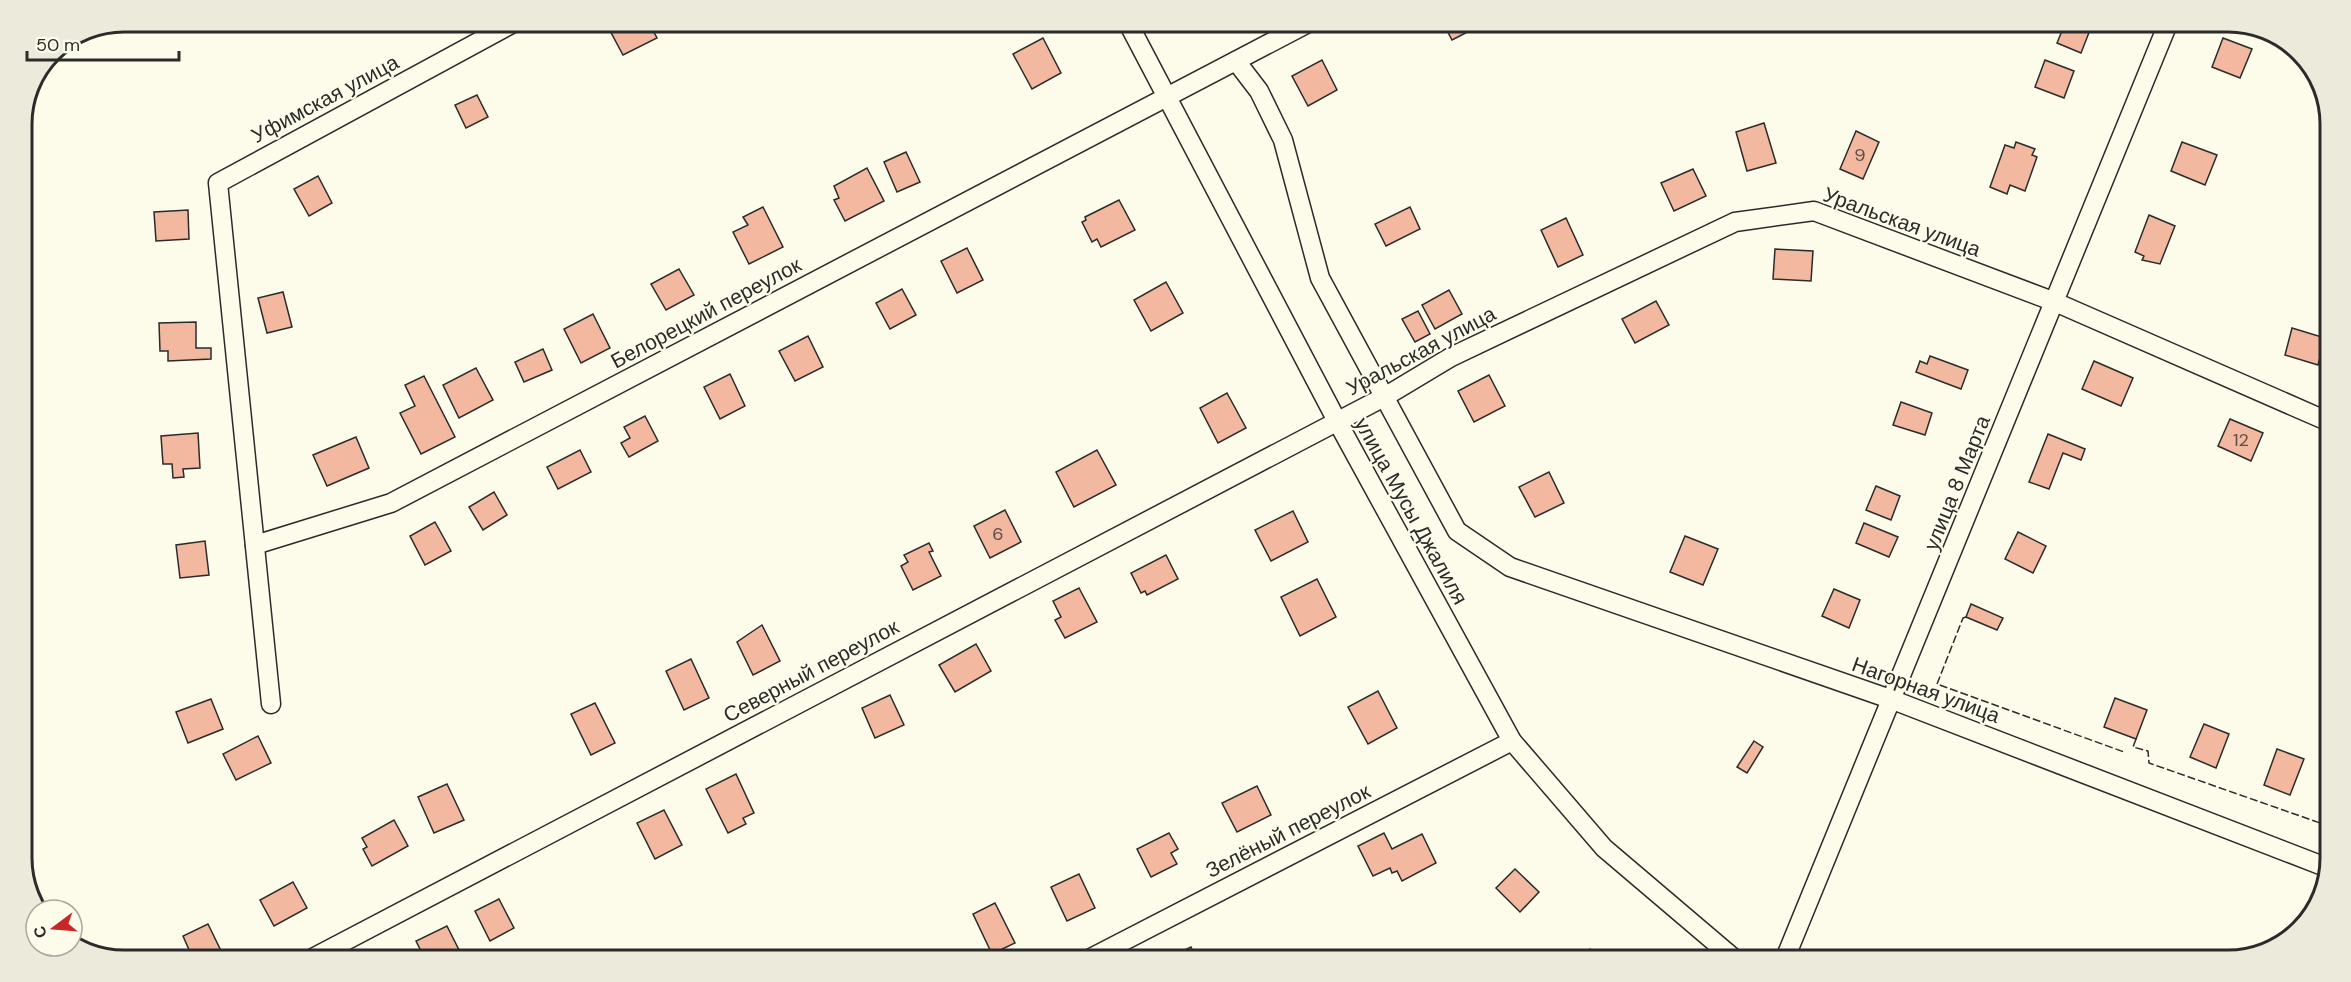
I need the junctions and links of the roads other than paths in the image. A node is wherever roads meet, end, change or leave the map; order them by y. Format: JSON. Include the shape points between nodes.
{"nodes":[{"id":1,"x":497,"y":32,"type":"edge"},
{"id":2,"x":1133,"y":32,"type":"edge"},
{"id":3,"x":1292,"y":32,"type":"edge"},
{"id":4,"x":2165,"y":32,"type":"edge"},
{"id":5,"x":1236,"y":62,"type":"junction"},
{"id":6,"x":1167,"y":98,"type":"junction"},
{"id":7,"x":2055,"y":302,"type":"junction"},
{"id":8,"x":1386,"y":396,"type":"junction"},
{"id":9,"x":2319,"y":418,"type":"edge"},
{"id":10,"x":1337,"y":421,"type":"junction"},
{"id":11,"x":255,"y":545,"type":"junction"},
{"id":12,"x":1893,"y":700,"type":"junction"},
{"id":13,"x":271,"y":704,"type":"dead end"},
{"id":14,"x":1512,"y":741,"type":"junction"},
{"id":15,"x":2319,"y":865,"type":"edge"},
{"id":16,"x":328,"y":950,"type":"edge"},
{"id":17,"x":1106,"y":950,"type":"edge"},
{"id":18,"x":1724,"y":950,"type":"edge"},
{"id":19,"x":1789,"y":950,"type":"edge"}],
"edges":[{"from":1,"to":11,"type":"street","name":"Уфимская улица","via":[[218,183]]},
{"from":2,"to":6,"type":"street","name":"улица Мусы Джалиля"},
{"from":3,"to":5,"type":"street","name":"Белорецкий переулок"},
{"from":4,"to":7,"type":"street","name":"улица 8 Марта"},
{"from":5,"to":6,"type":"street","name":"Белорецкий переулок"},
{"from":5,"to":8,"type":"street","name":"Нагорная улица","via":[[1259,91],[1283,140],[1320,278]]},
{"from":6,"to":10,"type":"street","name":"улица Мусы Джалиля"},
{"from":6,"to":11,"type":"street","name":"Белорецкий переулок","via":[[391,503]]},
{"from":7,"to":8,"type":"street","name":"Уральская улица","via":[[1814,211],[1735,222],[1451,357]]},
{"from":7,"to":9,"type":"street","name":"Уральская улица"},
{"from":7,"to":12,"type":"street","name":"улица 8 Марта"},
{"from":8,"to":10,"type":"street","name":"Уральская улица"},
{"from":8,"to":12,"type":"street","name":"Нагорная улица","via":[[1457,531],[1510,567]]},
{"from":10,"to":14,"type":"street","name":"улица Мусы Джалиля"},
{"from":10,"to":16,"type":"street","name":"Северный переулок"},
{"from":11,"to":13,"type":"street"},
{"from":12,"to":15,"type":"street","name":"Нагорная улица"},
{"from":12,"to":19,"type":"street","name":"улица 8 Марта"},
{"from":14,"to":17,"type":"street","name":"Зелёный переулок"},
{"from":14,"to":18,"type":"street","name":"улица Мусы Джалиля","via":[[1604,848]]}]}
